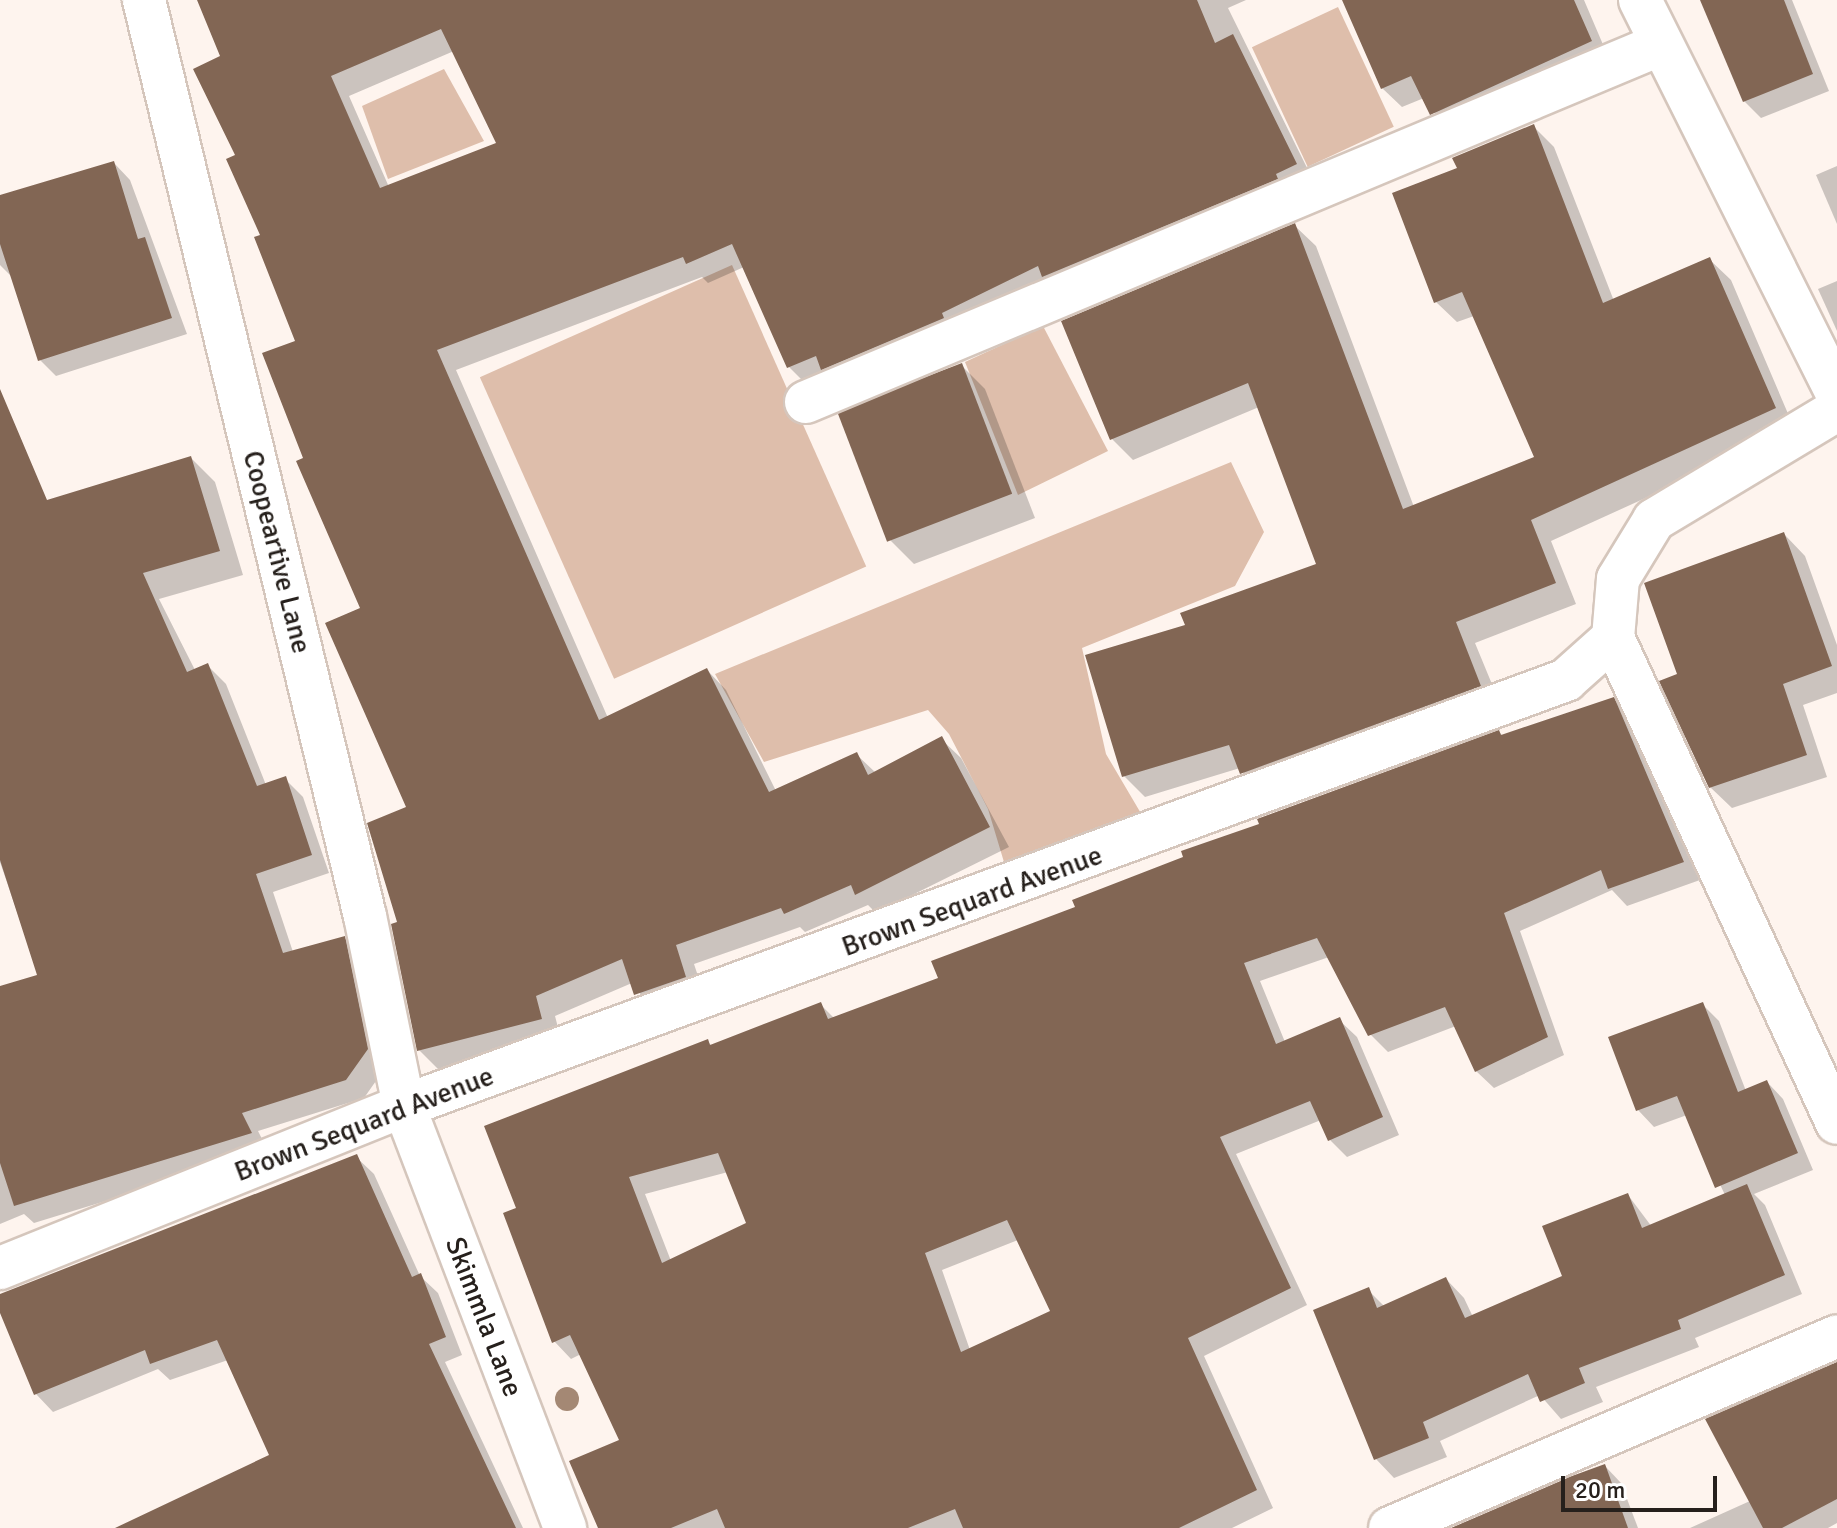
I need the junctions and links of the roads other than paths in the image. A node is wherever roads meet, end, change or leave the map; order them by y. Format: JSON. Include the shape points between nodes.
{"nodes":[{"id":1,"x":144,"y":0,"type":"edge"},
{"id":2,"x":1640,"y":0,"type":"edge"},
{"id":3,"x":1659,"y":45,"type":"junction"},
{"id":4,"x":1837,"y":394,"type":"edge"},
{"id":5,"x":806,"y":402,"type":"dead end"},
{"id":6,"x":1837,"y":410,"type":"edge"},
{"id":7,"x":1613,"y":638,"type":"junction"},
{"id":8,"x":404,"y":1106,"type":"junction"},
{"id":9,"x":1837,"y":1123,"type":"edge"},
{"id":10,"x":0,"y":1268,"type":"edge"},
{"id":11,"x":1837,"y":1336,"type":"edge"},
{"id":12,"x":565,"y":1528,"type":"edge"},
{"id":13,"x":1390,"y":1528,"type":"edge"}],
"edges":[{"from":1,"to":8,"type":"street","name":"Coopeartive Lane","via":[[361,901]]},
{"from":2,"to":3,"type":"street"},
{"from":3,"to":4,"type":"street"},
{"from":3,"to":5,"type":"street"},
{"from":6,"to":7,"type":"street","via":[[1654,520],[1618,579]]},
{"from":7,"to":8,"type":"street","name":"Brown Sequard Avenue","via":[[1566,680]]},
{"from":7,"to":9,"type":"street"},
{"from":8,"to":10,"type":"street","name":"Brown Sequard Avenue"},
{"from":8,"to":12,"type":"street","name":"Skimmla Lane"},
{"from":11,"to":13,"type":"street"}]}
